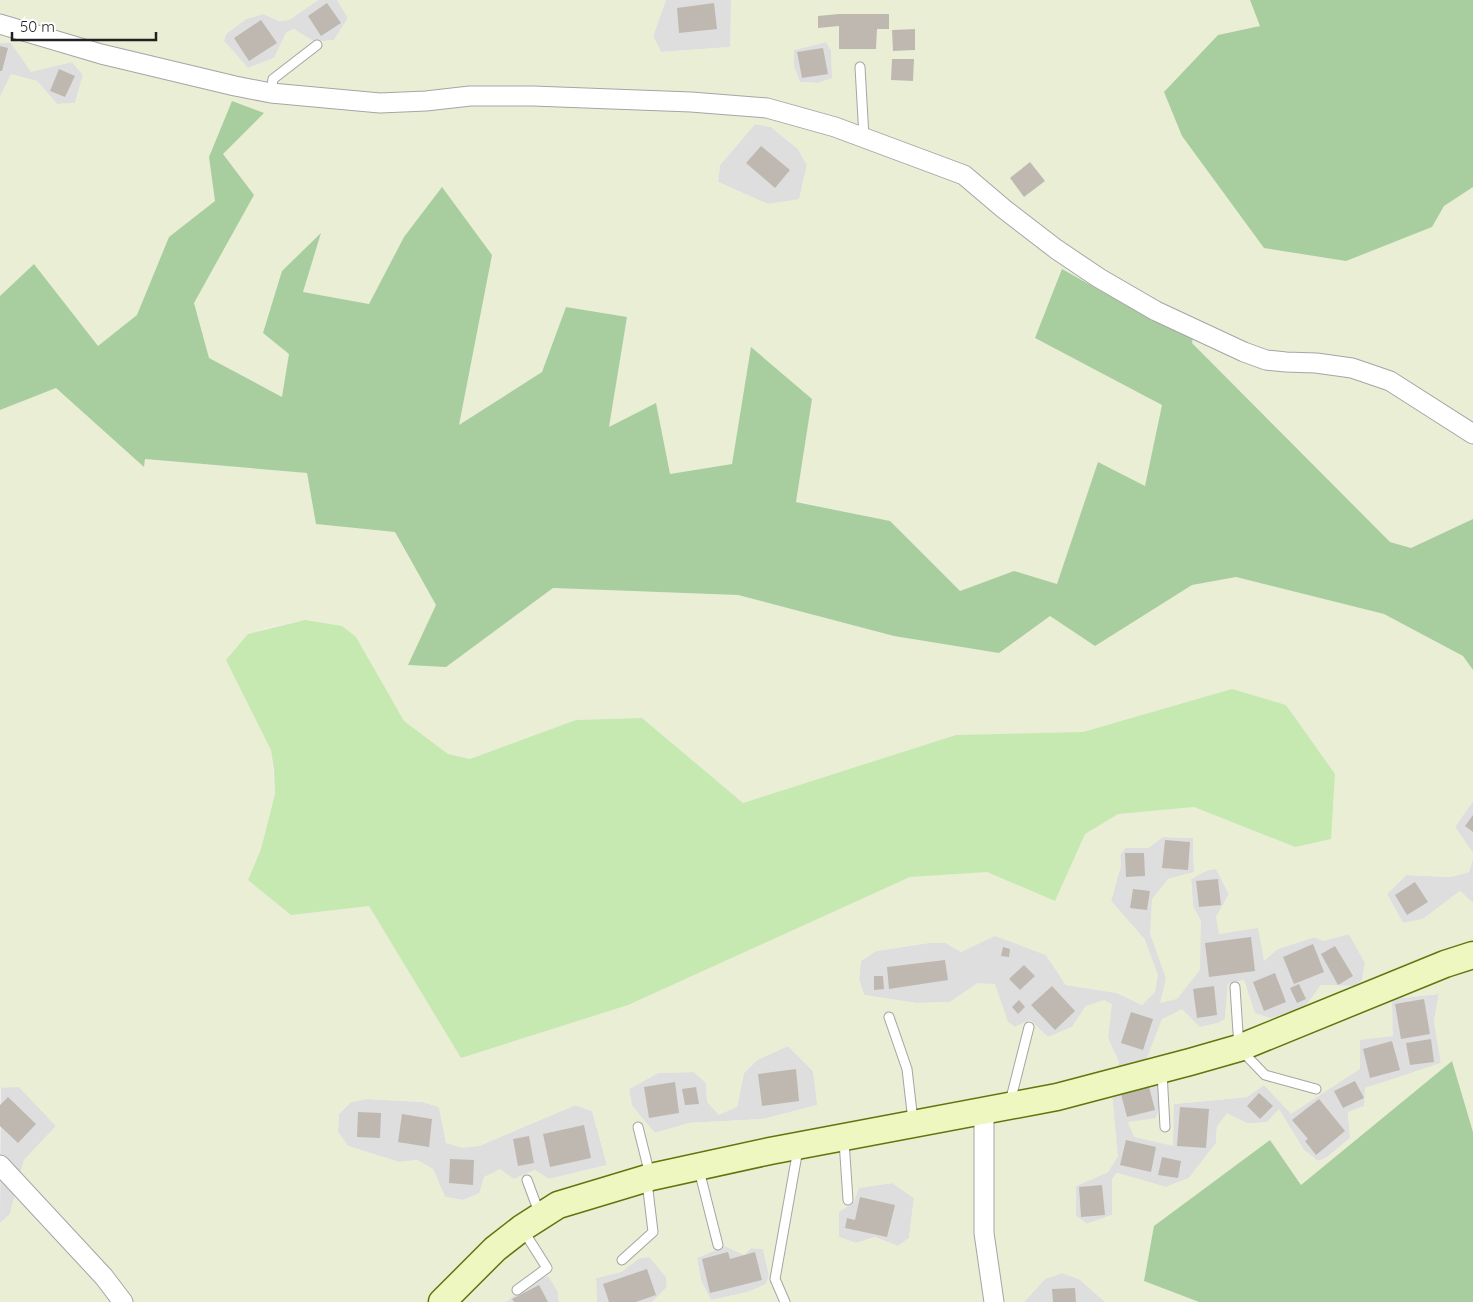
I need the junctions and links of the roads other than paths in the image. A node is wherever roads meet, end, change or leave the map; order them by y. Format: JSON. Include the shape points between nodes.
{"nodes":[{"id":1,"x":0,"y":24,"type":"edge"},
{"id":2,"x":317,"y":45,"type":"dead end"},
{"id":3,"x":860,"y":68,"type":"dead end"},
{"id":4,"x":271,"y":93,"type":"junction"},
{"id":5,"x":864,"y":138,"type":"junction"},
{"id":6,"x":1473,"y":434,"type":"edge"},
{"id":7,"x":1473,"y":955,"type":"edge"},
{"id":8,"x":1235,"y":987,"type":"dead end"},
{"id":9,"x":889,"y":1017,"type":"dead end"},
{"id":10,"x":1029,"y":1027,"type":"dead end"},
{"id":11,"x":1239,"y":1048,"type":"junction"},
{"id":12,"x":1162,"y":1069,"type":"junction"},
{"id":13,"x":1316,"y":1089,"type":"dead end"},
{"id":14,"x":997,"y":1110,"type":"junction"},
{"id":15,"x":914,"y":1125,"type":"junction"},
{"id":16,"x":638,"y":1127,"type":"dead end"},
{"id":17,"x":1165,"y":1127,"type":"dead end"},
{"id":18,"x":843,"y":1138,"type":"junction"},
{"id":19,"x":799,"y":1146,"type":"junction"},
{"id":20,"x":0,"y":1166,"type":"edge"},
{"id":21,"x":699,"y":1167,"type":"junction"},
{"id":22,"x":648,"y":1177,"type":"junction"},
{"id":23,"x":527,"y":1180,"type":"dead end"},
{"id":24,"x":848,"y":1200,"type":"dead end"},
{"id":25,"x":531,"y":1222,"type":"junction"},
{"id":26,"x":718,"y":1245,"type":"dead end"},
{"id":27,"x":622,"y":1260,"type":"dead end"},
{"id":28,"x":516,"y":1290,"type":"dead end"},
{"id":29,"x":124,"y":1302,"type":"edge"},
{"id":30,"x":442,"y":1302,"type":"edge"},
{"id":31,"x":785,"y":1302,"type":"edge"},
{"id":32,"x":994,"y":1302,"type":"edge"}],
"edges":[{"from":1,"to":4,"type":"street","via":[[101,54]]},
{"from":2,"to":4,"type":"lane","via":[[273,79]]},
{"from":3,"to":5,"type":"lane"},
{"from":4,"to":5,"type":"street","via":[[380,102],[533,96],[691,102],[767,108]]},
{"from":5,"to":6,"type":"street","via":[[964,175],[1056,249],[1156,311],[1266,360],[1352,368],[1390,381]]},
{"from":7,"to":11,"type":"street"},
{"from":8,"to":11,"type":"lane"},
{"from":9,"to":15,"type":"lane","via":[[907,1069]]},
{"from":10,"to":14,"type":"lane"},
{"from":11,"to":12,"type":"street"},
{"from":11,"to":13,"type":"lane","via":[[1265,1075]]},
{"from":12,"to":14,"type":"street"},
{"from":12,"to":17,"type":"lane"},
{"from":14,"to":15,"type":"street"},
{"from":14,"to":32,"type":"street","via":[[984,1232]]},
{"from":15,"to":18,"type":"street"},
{"from":16,"to":22,"type":"lane"},
{"from":18,"to":19,"type":"street"},
{"from":18,"to":24,"type":"lane"},
{"from":19,"to":21,"type":"street"},
{"from":19,"to":31,"type":"lane","via":[[775,1279]]},
{"from":20,"to":29,"type":"street"},
{"from":21,"to":22,"type":"street"},
{"from":21,"to":26,"type":"lane"},
{"from":22,"to":25,"type":"street","via":[[558,1204]]},
{"from":22,"to":27,"type":"lane","via":[[653,1232]]},
{"from":23,"to":25,"type":"lane"},
{"from":25,"to":28,"type":"lane","via":[[547,1268]]},
{"from":25,"to":30,"type":"street","via":[[495,1249]]}]}
